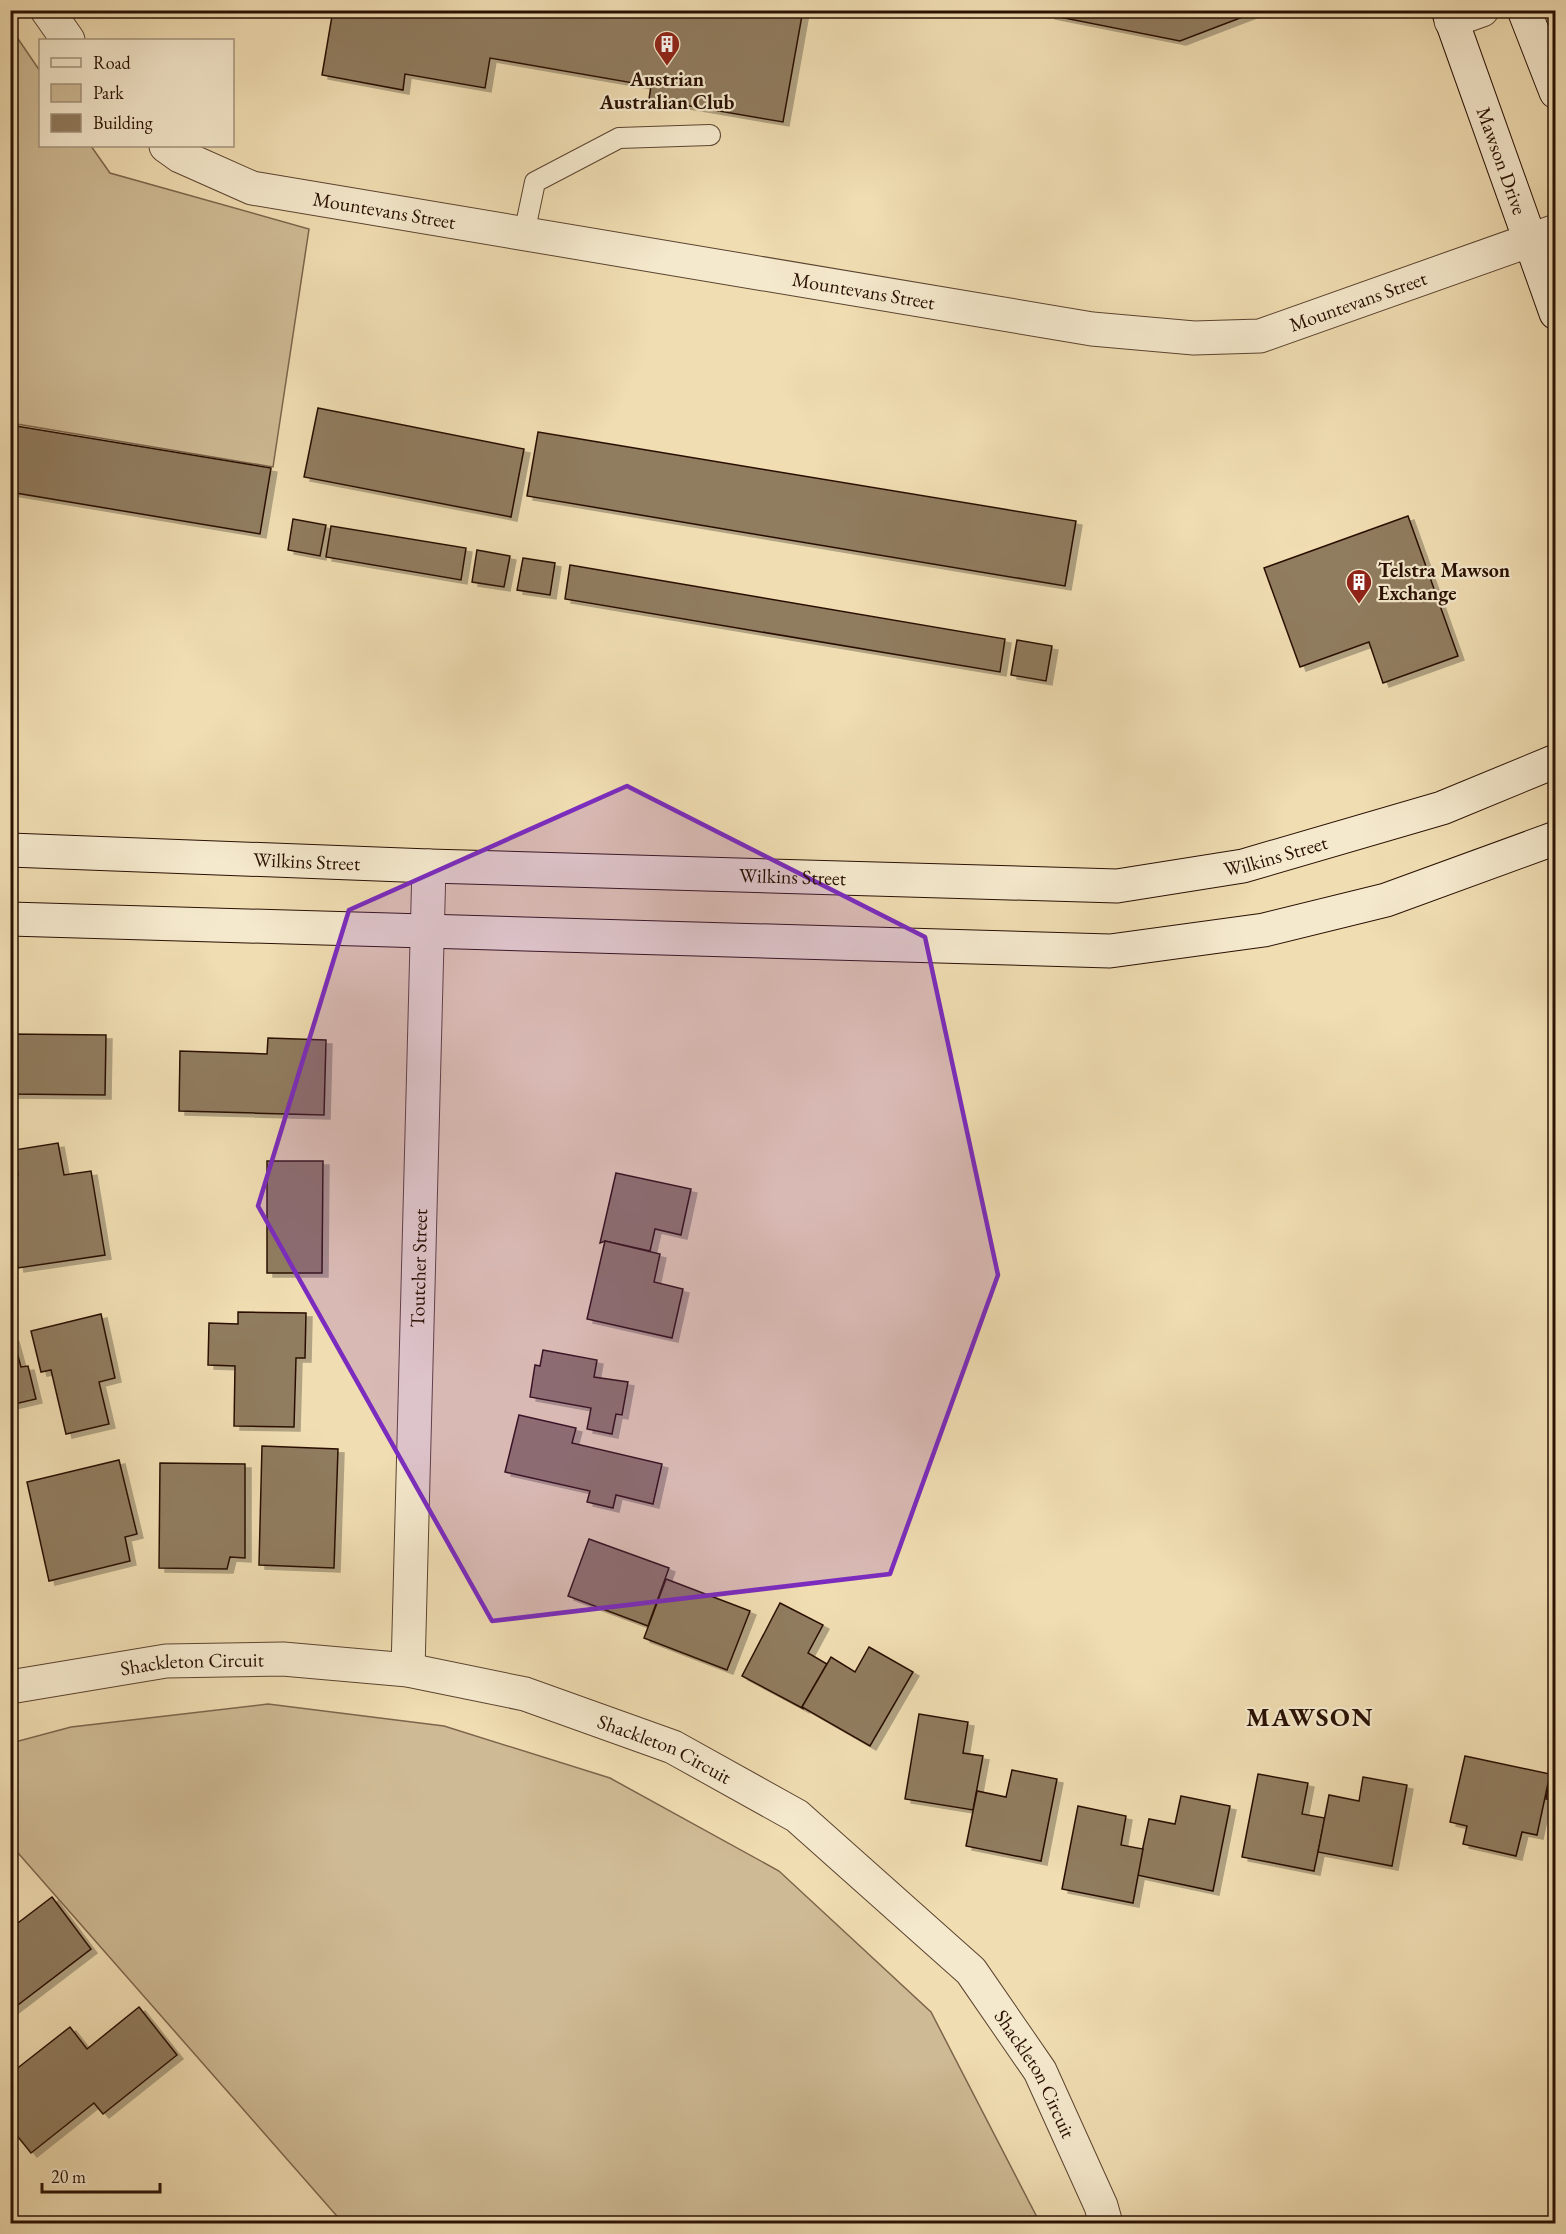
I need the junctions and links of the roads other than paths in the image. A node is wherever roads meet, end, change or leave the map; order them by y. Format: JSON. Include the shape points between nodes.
{"nodes":[{"id":1,"x":47,"y":10,"type":"edge"},
{"id":2,"x":1524,"y":10,"type":"edge"},
{"id":3,"x":1460,"y":14,"type":"edge"},
{"id":4,"x":68,"y":39,"type":"edge"},
{"id":5,"x":1556,"y":92,"type":"edge"},
{"id":6,"x":710,"y":135,"type":"dead end"},
{"id":7,"x":167,"y":147,"type":"edge"},
{"id":8,"x":524,"y":234,"type":"junction"},
{"id":9,"x":1542,"y":235,"type":"edge"},
{"id":10,"x":1556,"y":313,"type":"edge"},
{"id":11,"x":1556,"y":761,"type":"edge"},
{"id":12,"x":1556,"y":838,"type":"edge"},
{"id":13,"x":10,"y":850,"type":"edge"},
{"id":14,"x":429,"y":866,"type":"junction"},
{"id":15,"x":10,"y":919,"type":"edge"},
{"id":16,"x":427,"y":932,"type":"junction"},
{"id":17,"x":408,"y":1670,"type":"junction"},
{"id":18,"x":10,"y":1687,"type":"edge"},
{"id":19,"x":1106,"y":2223,"type":"edge"}],
"edges":[{"from":1,"to":4,"type":"street"},
{"from":2,"to":5,"type":"street"},
{"from":3,"to":9,"type":"street","name":"Mawson Drive"},
{"from":6,"to":8,"type":"lane","via":[[619,138],[535,182]]},
{"from":7,"to":8,"type":"street","name":"Mountevans Street","via":[[252,188]]},
{"from":8,"to":9,"type":"street","name":"Mountevans Street","via":[[1092,329],[1194,338],[1260,336]]},
{"from":9,"to":10,"type":"street","name":"Mawson Drive"},
{"from":11,"to":14,"type":"street","name":"Wilkins Street","via":[[1442,808],[1243,866],[1116,886]]},
{"from":12,"to":16,"type":"street","via":[[1386,900],[1264,930],[1110,951]]},
{"from":13,"to":14,"type":"street","name":"Wilkins Street"},
{"from":14,"to":16,"type":"street","name":"Toutcher Street"},
{"from":15,"to":16,"type":"street"},
{"from":16,"to":17,"type":"street","name":"Toutcher Street"},
{"from":17,"to":18,"type":"street","name":"Shackleton Circuit","via":[[283,1659],[166,1661]]},
{"from":17,"to":19,"type":"street","name":"Shackleton Circuit","via":[[525,1694],[674,1747],[797,1816],[971,1971],[1040,2071]]}]}
